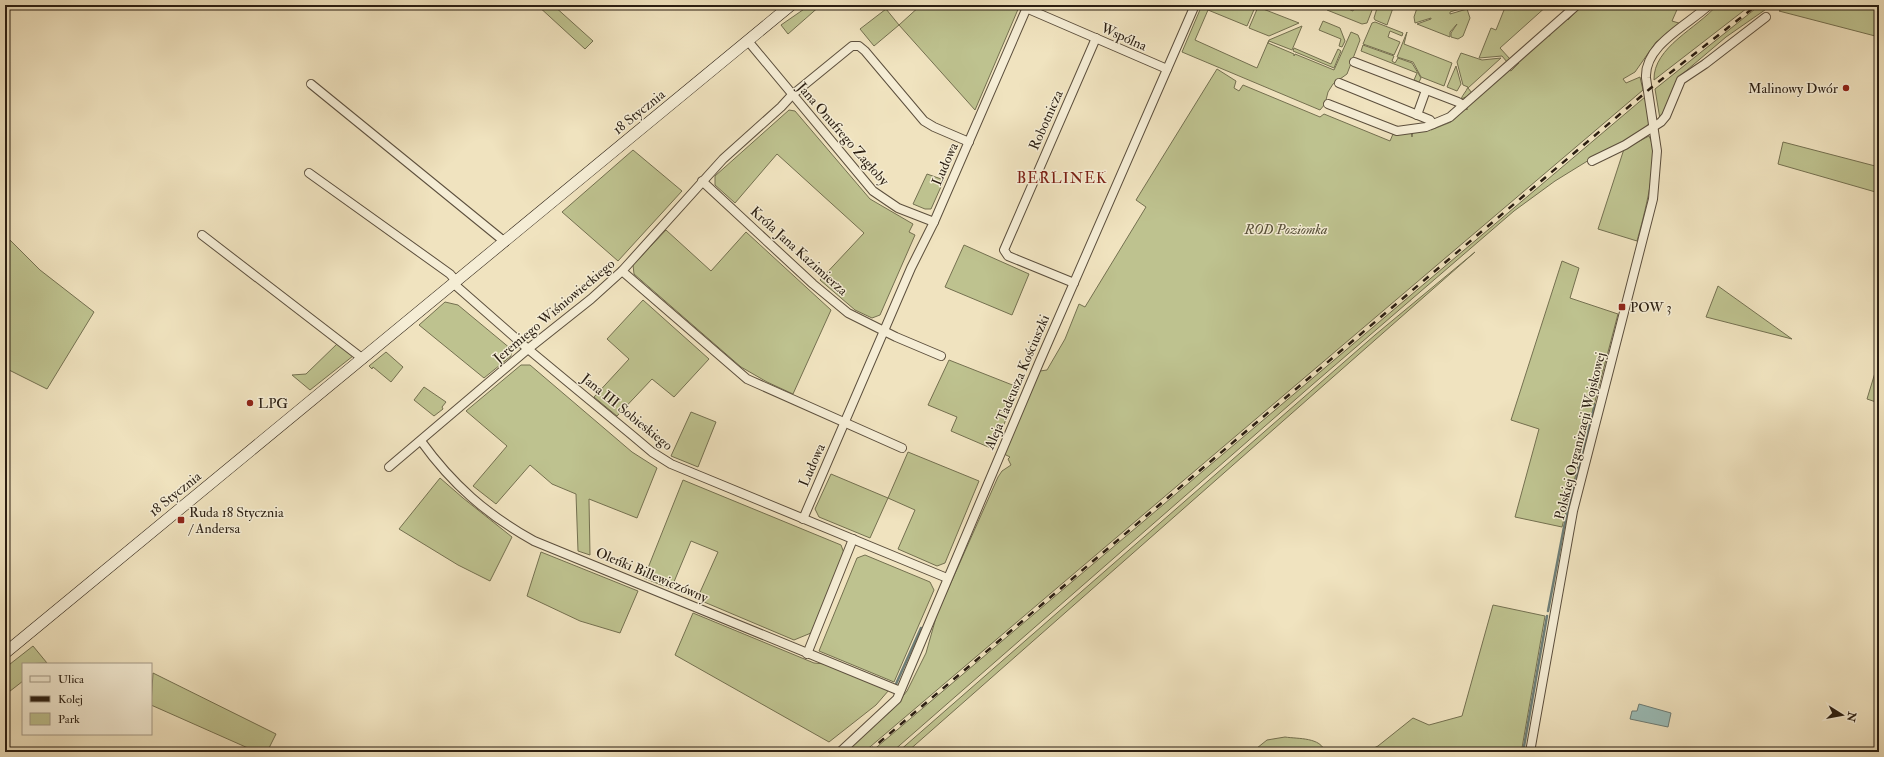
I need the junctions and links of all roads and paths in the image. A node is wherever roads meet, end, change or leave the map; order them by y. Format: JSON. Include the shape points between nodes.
{"nodes":[{"id":1,"x":791,"y":5,"type":"edge"},
{"id":2,"x":1195,"y":5,"type":"edge"},
{"id":3,"x":1577,"y":5,"type":"edge"},
{"id":4,"x":1709,"y":5,"type":"edge"},
{"id":5,"x":1027,"y":7,"type":"edge"},
{"id":6,"x":1766,"y":17,"type":"dead end"},
{"id":7,"x":1096,"y":38,"type":"junction"},
{"id":8,"x":748,"y":42,"type":"junction"},
{"id":9,"x":1354,"y":62,"type":"dead end"},
{"id":10,"x":1167,"y":70,"type":"junction"},
{"id":11,"x":1339,"y":83,"type":"dead end"},
{"id":12,"x":310,"y":84,"type":"dead end"},
{"id":13,"x":1426,"y":90,"type":"junction"},
{"id":14,"x":792,"y":95,"type":"junction"},
{"id":15,"x":1328,"y":104,"type":"dead end"},
{"id":16,"x":1463,"y":105,"type":"junction"},
{"id":17,"x":1417,"y":115,"type":"junction"},
{"id":18,"x":1433,"y":124,"type":"junction"},
{"id":19,"x":1654,"y":127,"type":"junction"},
{"id":20,"x":969,"y":142,"type":"junction"},
{"id":21,"x":1592,"y":162,"type":"dead end"},
{"id":22,"x":309,"y":173,"type":"dead end"},
{"id":23,"x":702,"y":181,"type":"junction"},
{"id":24,"x":934,"y":222,"type":"junction"},
{"id":25,"x":202,"y":235,"type":"dead end"},
{"id":26,"x":505,"y":242,"type":"junction"},
{"id":27,"x":622,"y":271,"type":"junction"},
{"id":28,"x":456,"y":283,"type":"junction"},
{"id":29,"x":1074,"y":283,"type":"junction"},
{"id":30,"x":884,"y":331,"type":"junction"},
{"id":31,"x":528,"y":349,"type":"junction"},
{"id":32,"x":942,"y":356,"type":"dead end"},
{"id":33,"x":363,"y":358,"type":"junction"},
{"id":34,"x":845,"y":423,"type":"junction"},
{"id":35,"x":422,"y":441,"type":"junction"},
{"id":36,"x":902,"y":448,"type":"dead end"},
{"id":37,"x":389,"y":467,"type":"dead end"},
{"id":38,"x":803,"y":519,"type":"junction"},
{"id":39,"x":852,"y":540,"type":"junction"},
{"id":40,"x":947,"y":578,"type":"junction"},
{"id":41,"x":5,"y":653,"type":"edge"},
{"id":42,"x":807,"y":654,"type":"junction"},
{"id":43,"x":900,"y":691,"type":"junction"},
{"id":44,"x":840,"y":752,"type":"edge"},
{"id":45,"x":1530,"y":752,"type":"edge"}],
"edges":[{"from":1,"to":8,"type":"main road","name":"18 Stycznia"},
{"from":2,"to":10,"type":"street","name":"Aleja Tadeusza Kościuszki"},
{"from":3,"to":16,"type":"street"},
{"from":4,"to":19,"type":"street","name":"Polskiej Organizacji Wojskowej","via":[[1662,44],[1648,60],[1646,78]]},
{"from":5,"to":7,"type":"street","name":"Wspólna"},
{"from":5,"to":20,"type":"street","name":"Ludowa"},
{"from":6,"to":19,"type":"street","via":[[1681,80],[1666,116]]},
{"from":7,"to":10,"type":"street","name":"Wspólna"},
{"from":7,"to":29,"type":"street","name":"Robotnicza","via":[[1004,250],[1008,256]]},
{"from":8,"to":14,"type":"street","name":"Jana Onufrego Zagłoby"},
{"from":8,"to":26,"type":"main road","name":"18 Stycznia"},
{"from":9,"to":13,"type":"street"},
{"from":10,"to":29,"type":"street","name":"Aleja Tadeusza Kościuszki"},
{"from":11,"to":17,"type":"street"},
{"from":12,"to":26,"type":"street"},
{"from":13,"to":16,"type":"street"},
{"from":13,"to":17,"type":"street"},
{"from":14,"to":20,"type":"street","name":"Jeremiego Wiśniowieckiego","via":[[849,48],[858,46],[924,121],[934,128]]},
{"from":14,"to":23,"type":"street","name":"Jeremiego Wiśniowieckiego"},
{"from":14,"to":24,"type":"street","name":"Jana Onufrego Zagłoby","via":[[873,191],[898,208]]},
{"from":15,"to":18,"type":"street","via":[[1397,131]]},
{"from":16,"to":18,"type":"street","via":[[1450,117]]},
{"from":17,"to":18,"type":"street","via":[[1430,120]]},
{"from":19,"to":21,"type":"street"},
{"from":19,"to":45,"type":"street","name":"Polskiej Organizacji Wojskowej","via":[[1657,161],[1651,210],[1576,498]]},
{"from":20,"to":24,"type":"street","name":"Ludowa"},
{"from":22,"to":28,"type":"street","via":[[450,274]]},
{"from":23,"to":27,"type":"street","name":"Jeremiego Wiśniowieckiego"},
{"from":23,"to":30,"type":"street","name":"Króla Jana Kazimierza","via":[[839,306],[860,320]]},
{"from":24,"to":30,"type":"street","name":"Ludowa","via":[[910,268]]},
{"from":25,"to":33,"type":"street"},
{"from":26,"to":28,"type":"main road","name":"18 Stycznia"},
{"from":27,"to":31,"type":"street","name":"Jeremiego Wiśniowieckiego"},
{"from":27,"to":34,"type":"street","via":[[747,379]]},
{"from":28,"to":31,"type":"street","name":"Jana III Sobieskiego"},
{"from":28,"to":33,"type":"main road","name":"18 Stycznia"},
{"from":29,"to":40,"type":"street","name":"Aleja Tadeusza Kościuszki"},
{"from":30,"to":32,"type":"street"},
{"from":30,"to":34,"type":"street","name":"Ludowa"},
{"from":31,"to":35,"type":"street","name":"Jeremiego Wiśniowieckiego","via":[[443,420]]},
{"from":31,"to":38,"type":"street","name":"Jana III Sobieskiego","via":[[652,452],[671,464]]},
{"from":33,"to":41,"type":"main road","name":"18 Stycznia"},
{"from":34,"to":36,"type":"street"},
{"from":34,"to":38,"type":"street","name":"Ludowa"},
{"from":35,"to":37,"type":"street","name":"Jeremiego Wiśniowieckiego"},
{"from":35,"to":42,"type":"street","name":"Oleńki Billewiczówny","via":[[453,481],[489,513],[517,532]]},
{"from":38,"to":39,"type":"street","name":"Jana III Sobieskiego"},
{"from":39,"to":40,"type":"street","name":"Jana III Sobieskiego"},
{"from":39,"to":42,"type":"street"},
{"from":40,"to":43,"type":"street","name":"Aleja Tadeusza Kościuszki"},
{"from":42,"to":43,"type":"street","name":"Oleńki Billewiczówny"},
{"from":43,"to":44,"type":"street","name":"Aleja Tadeusza Kościuszki","via":[[893,704]]}]}
